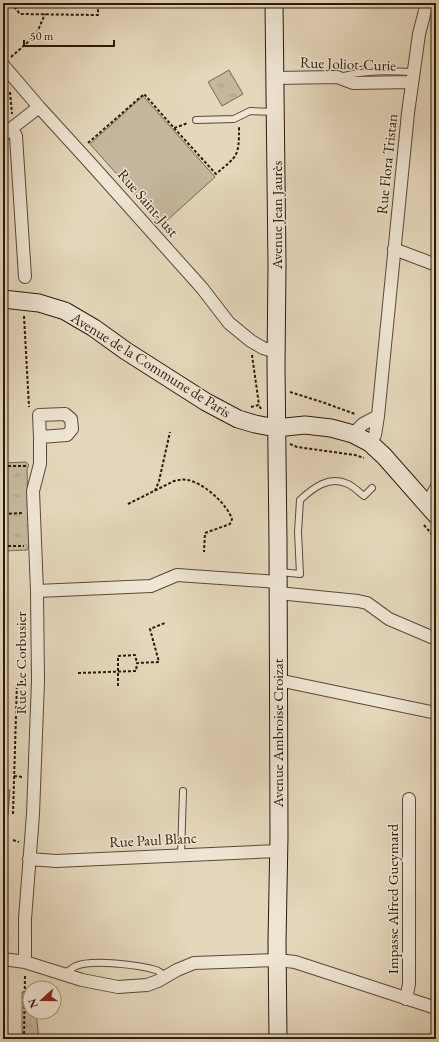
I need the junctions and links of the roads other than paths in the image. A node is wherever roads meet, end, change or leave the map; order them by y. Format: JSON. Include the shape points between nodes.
{"nodes":[{"id":1,"x":274,"y":3,"type":"edge"},
{"id":2,"x":427,"y":3,"type":"edge"},
{"id":3,"x":7,"y":61,"type":"edge"},
{"id":4,"x":413,"y":77,"type":"junction"},
{"id":5,"x":275,"y":78,"type":"junction"},
{"id":6,"x":39,"y":108,"type":"junction"},
{"id":7,"x":276,"y":112,"type":"junction"},
{"id":8,"x":196,"y":120,"type":"road end"},
{"id":9,"x":10,"y":130,"type":"edge"},
{"id":10,"x":394,"y":250,"type":"junction"},
{"id":11,"x":436,"y":265,"type":"edge"},
{"id":12,"x":25,"y":277,"type":"dead end"},
{"id":13,"x":3,"y":299,"type":"edge"},
{"id":14,"x":276,"y":352,"type":"junction"},
{"id":15,"x":378,"y":416,"type":"junction"},
{"id":16,"x":276,"y":428,"type":"junction"},
{"id":17,"x":353,"y":434,"type":"junction"},
{"id":18,"x":40,"y":437,"type":"dead end"},
{"id":19,"x":368,"y":451,"type":"junction"},
{"id":20,"x":436,"y":482,"type":"edge"},
{"id":21,"x":372,"y":488,"type":"dead end"},
{"id":22,"x":423,"y":499,"type":"junction"},
{"id":23,"x":429,"y":518,"type":"edge"},
{"id":24,"x":278,"y":582,"type":"junction"},
{"id":25,"x":37,"y":591,"type":"junction"},
{"id":26,"x":436,"y":639,"type":"edge"},
{"id":27,"x":278,"y":680,"type":"junction"},
{"id":28,"x":436,"y":713,"type":"edge"},
{"id":29,"x":183,"y":791,"type":"dead end"},
{"id":30,"x":409,"y":799,"type":"dead end"},
{"id":31,"x":278,"y":851,"type":"junction"},
{"id":32,"x":181,"y":855,"type":"junction"},
{"id":33,"x":29,"y":859,"type":"junction"},
{"id":34,"x":3,"y":959,"type":"edge"},
{"id":35,"x":278,"y":960,"type":"junction"},
{"id":36,"x":29,"y":964,"type":"junction"},
{"id":37,"x":63,"y":974,"type":"junction"},
{"id":38,"x":167,"y":976,"type":"junction"},
{"id":39,"x":406,"y":998,"type":"junction"},
{"id":40,"x":436,"y":1008,"type":"edge"},
{"id":41,"x":278,"y":1039,"type":"edge"}],
"edges":[{"from":1,"to":5,"type":"main road","name":"Avenue Jean Jaurès"},
{"from":2,"to":4,"type":"street","name":"Rue Joliot-Curie"},
{"from":3,"to":6,"type":"street","name":"Rue Saint-Just"},
{"from":4,"to":5,"type":"street","name":"Rue Joliot-Curie","via":[[353,83],[337,78]]},
{"from":4,"to":10,"type":"street","name":"Rue Flora Tristan"},
{"from":5,"to":7,"type":"main road","name":"Avenue Jean Jaurès"},
{"from":6,"to":9,"type":"street"},
{"from":6,"to":14,"type":"street","name":"Rue Saint-Just","via":[[202,288],[227,326],[251,342]]},
{"from":7,"to":8,"type":"lane","via":[[250,111],[234,119]]},
{"from":7,"to":14,"type":"main road","name":"Avenue Jean Jaurès"},
{"from":9,"to":12,"type":"street","via":[[16,136]]},
{"from":10,"to":11,"type":"street"},
{"from":10,"to":15,"type":"street","name":"Rue Flora Tristan"},
{"from":13,"to":16,"type":"main road","name":"Avenue de la Commune de Paris","via":[[39,303],[65,312],[94,328],[206,402],[238,419]]},
{"from":14,"to":16,"type":"main road","name":"Avenue Jean Jaurès"},
{"from":15,"to":17,"type":"street","via":[[363,424]]},
{"from":15,"to":19,"type":"street","name":"Rue Flora Tristan","via":[[375,435]]},
{"from":16,"to":17,"type":"main road","name":"Avenue de la Commune de Paris","via":[[305,425]]},
{"from":16,"to":24,"type":"main road","name":"Avenue Ambroise Croizat"},
{"from":17,"to":19,"type":"main road","name":"Avenue de la Commune de Paris"},
{"from":18,"to":25,"type":"street","name":"Rue Le Corbusier","via":[[40,464],[32,491]]},
{"from":19,"to":22,"type":"main road","via":[[400,473]]},
{"from":20,"to":22,"type":"lane"},
{"from":21,"to":24,"type":"lane","via":[[364,496],[348,484],[332,480],[313,488],[300,500],[300,574]]},
{"from":22,"to":23,"type":"main road"},
{"from":24,"to":25,"type":"street","via":[[177,575],[151,586]]},
{"from":24,"to":26,"type":"street","via":[[367,603],[389,619]]},
{"from":24,"to":27,"type":"main road","name":"Avenue Ambroise Croizat"},
{"from":25,"to":33,"type":"street","name":"Rue Le Corbusier","via":[[38,681]]},
{"from":27,"to":28,"type":"street"},
{"from":27,"to":31,"type":"main road","name":"Avenue Ambroise Croizat"},
{"from":29,"to":32,"type":"lane"},
{"from":30,"to":39,"type":"street","name":"Impasse Alfred Gueymard","via":[[409,984]]},
{"from":31,"to":32,"type":"street","name":"Rue Paul Blanc"},
{"from":31,"to":35,"type":"main road","name":"Avenue Ambroise Croizat"},
{"from":32,"to":33,"type":"street","name":"Rue Paul Blanc","via":[[56,861]]},
{"from":33,"to":36,"type":"street","name":"Rue Le Corbusier","via":[[25,919]]},
{"from":34,"to":36,"type":"street"},
{"from":35,"to":38,"type":"street","via":[[194,963]]},
{"from":35,"to":39,"type":"street","via":[[295,962]]},
{"from":35,"to":41,"type":"main road","name":"Avenue Ambroise Croizat"},
{"from":36,"to":37,"type":"street"},
{"from":37,"to":38,"type":"street","via":[[118,987],[147,985]]},
{"from":37,"to":38,"type":"lane","via":[[85,964],[114,963],[145,967]]},
{"from":39,"to":40,"type":"street"}]}
